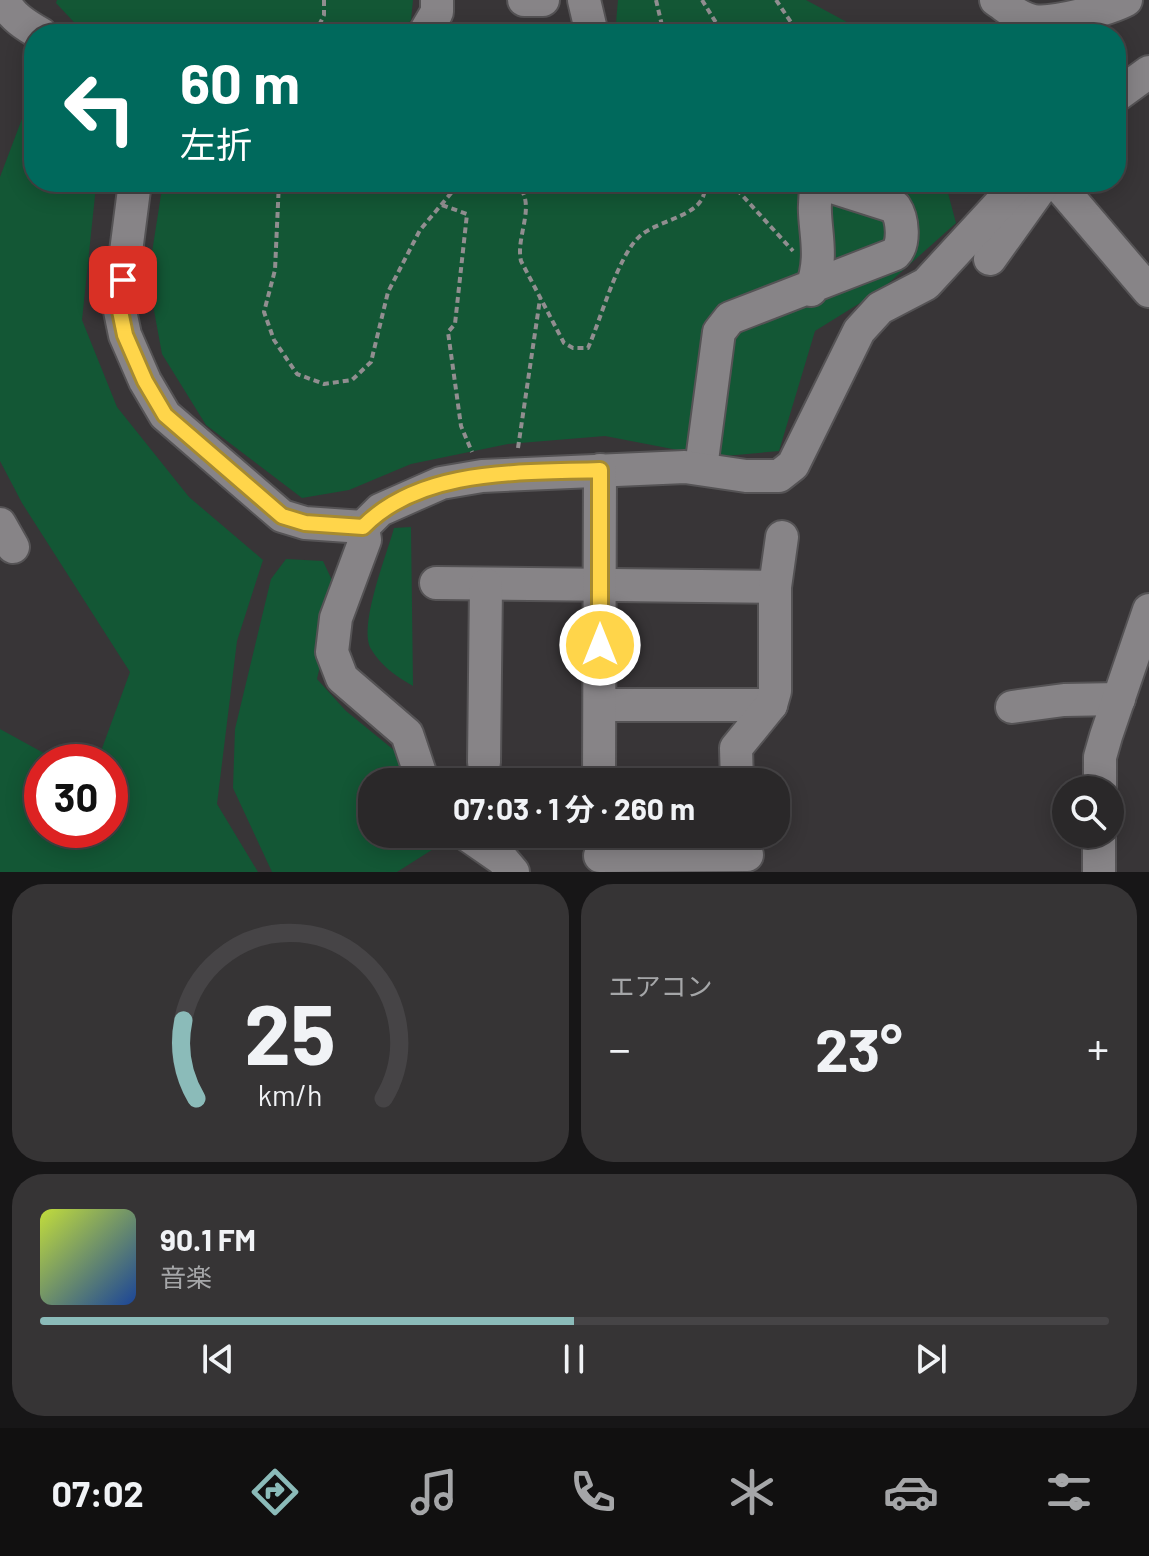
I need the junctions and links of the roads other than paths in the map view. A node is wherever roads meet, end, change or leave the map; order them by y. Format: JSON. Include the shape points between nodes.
{"nodes":[{"id":1,"x":4,"y":0,"type":"edge"},
{"id":2,"x":437,"y":0,"type":"edge"},
{"id":3,"x":524,"y":0,"type":"edge"},
{"id":4,"x":543,"y":0,"type":"edge"},
{"id":5,"x":584,"y":0,"type":"edge"},
{"id":6,"x":996,"y":0,"type":"edge"},
{"id":7,"x":1126,"y":0,"type":"edge"},
{"id":8,"x":25,"y":24,"type":"edge"},
{"id":9,"x":430,"y":24,"type":"edge"},
{"id":10,"x":590,"y":24,"type":"edge"},
{"id":11,"x":1149,"y":72,"type":"edge"},
{"id":12,"x":1126,"y":89,"type":"edge"},
{"id":13,"x":134,"y":192,"type":"edge"},
{"id":14,"x":1011,"y":192,"type":"edge"},
{"id":15,"x":1038,"y":192,"type":"edge"},
{"id":16,"x":1065,"y":192,"type":"edge"},
{"id":17,"x":990,"y":259,"type":"dead end"},
{"id":18,"x":814,"y":282,"type":"road end"},
{"id":19,"x":1149,"y":291,"type":"edge"},
{"id":20,"x":701,"y":468,"type":"junction"},
{"id":21,"x":600,"y":470,"type":"junction"},
{"id":22,"x":363,"y":527,"type":"junction"},
{"id":23,"x":782,"y":537,"type":"dead end"},
{"id":24,"x":436,"y":583,"type":"dead end"},
{"id":25,"x":600,"y":584,"type":"junction"},
{"id":26,"x":486,"y":585,"type":"junction"},
{"id":27,"x":775,"y":587,"type":"junction"},
{"id":28,"x":1145,"y":630,"type":"edge"},
{"id":29,"x":1119,"y":699,"type":"junction"},
{"id":30,"x":600,"y":705,"type":"junction"},
{"id":31,"x":771,"y":705,"type":"junction"},
{"id":32,"x":1012,"y":707,"type":"dead end"},
{"id":33,"x":484,"y":762,"type":"dead end"},
{"id":34,"x":418,"y":768,"type":"edge"},
{"id":35,"x":599,"y":768,"type":"edge"},
{"id":36,"x":737,"y":768,"type":"edge"},
{"id":37,"x":1100,"y":776,"type":"edge"},
{"id":38,"x":486,"y":848,"type":"edge"},
{"id":39,"x":1099,"y":848,"type":"edge"},
{"id":40,"x":600,"y":854,"type":"edge"},
{"id":41,"x":748,"y":854,"type":"edge"},
{"id":42,"x":513,"y":872,"type":"edge"},
{"id":43,"x":1099,"y":872,"type":"edge"}],
"edges":[{"from":1,"to":8,"type":"street"},
{"from":2,"to":9,"type":"street"},
{"from":3,"to":4,"type":"street"},
{"from":5,"to":10,"type":"street"},
{"from":6,"to":7,"type":"street","via":[[1018,16],[1050,21]]},
{"from":11,"to":12,"type":"street"},
{"from":13,"to":22,"type":"street","via":[[119,306],[130,347],[165,415],[282,516]]},
{"from":14,"to":20,"type":"street","via":[[926,284],[880,308],[859,331],[793,465],[779,476]]},
{"from":15,"to":17,"type":"street"},
{"from":16,"to":19,"type":"street"},
{"from":18,"to":20,"type":"street","via":[[723,324]]},
{"from":20,"to":21,"type":"street"},
{"from":21,"to":22,"type":"street","via":[[441,483],[380,510]]},
{"from":21,"to":25,"type":"street"},
{"from":22,"to":34,"type":"street","via":[[365,540],[336,618],[332,652],[342,678],[407,734]]},
{"from":23,"to":27,"type":"street"},
{"from":24,"to":26,"type":"street"},
{"from":25,"to":26,"type":"street"},
{"from":25,"to":27,"type":"street"},
{"from":25,"to":30,"type":"street"},
{"from":26,"to":33,"type":"street"},
{"from":27,"to":31,"type":"street"},
{"from":28,"to":29,"type":"street"},
{"from":29,"to":32,"type":"street"},
{"from":29,"to":37,"type":"street","via":[[1100,757]]},
{"from":30,"to":31,"type":"street"},
{"from":30,"to":35,"type":"street"},
{"from":31,"to":36,"type":"street","via":[[736,748]]},
{"from":38,"to":42,"type":"street"},
{"from":39,"to":43,"type":"street"},
{"from":40,"to":41,"type":"street"}]}
